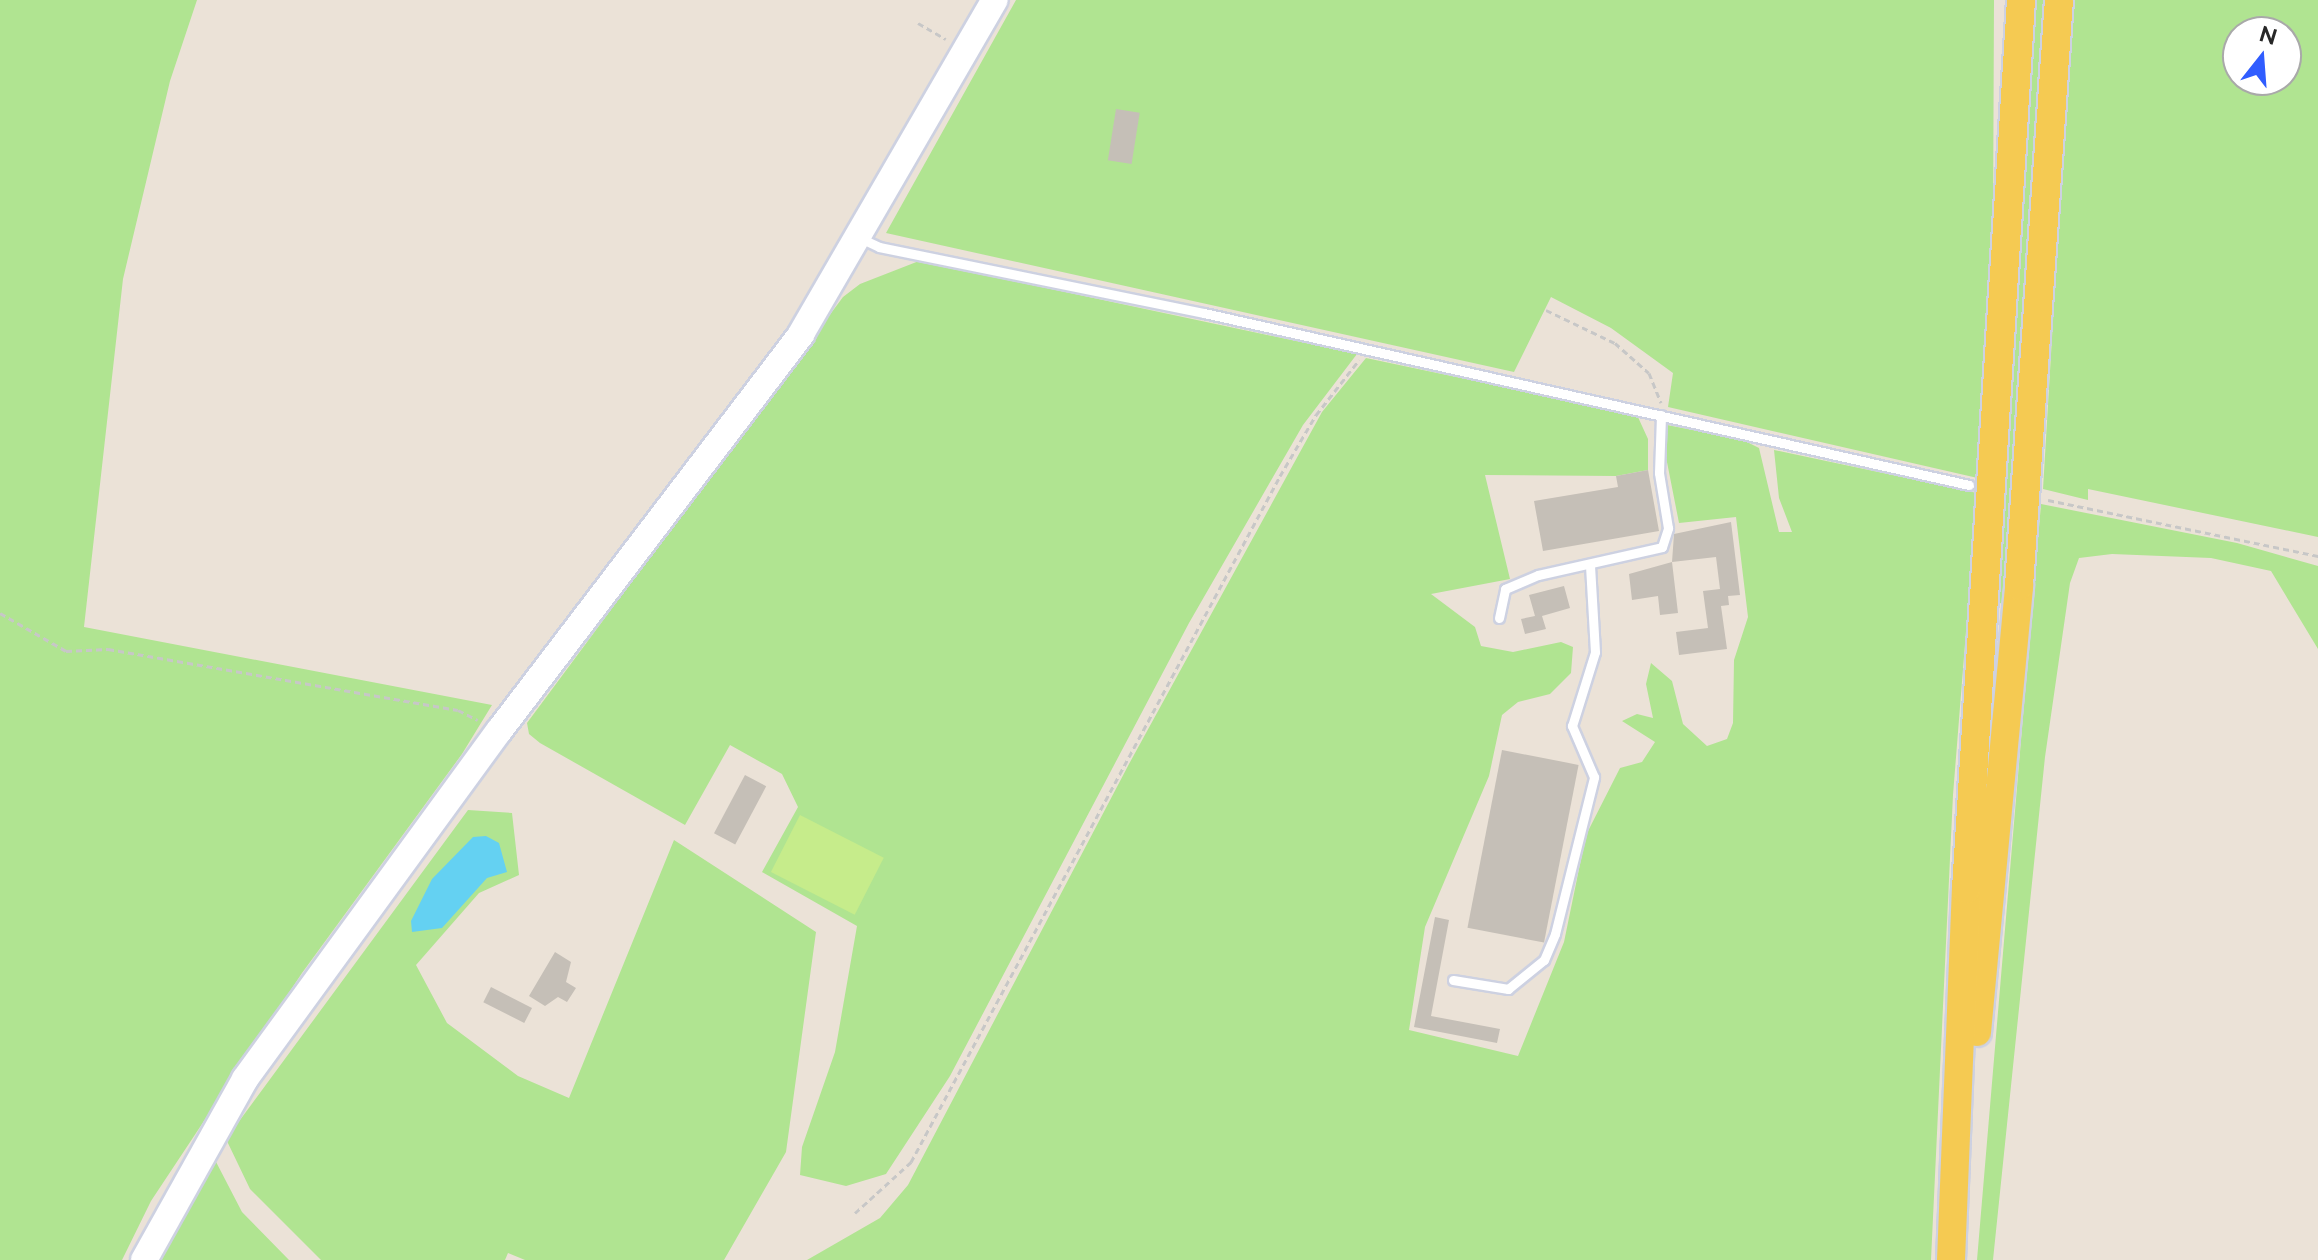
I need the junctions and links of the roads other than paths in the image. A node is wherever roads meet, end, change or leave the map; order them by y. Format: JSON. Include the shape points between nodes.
{"nodes":[{"id":1,"x":995,"y":0,"type":"edge"},
{"id":2,"x":2021,"y":0,"type":"edge"},
{"id":3,"x":2059,"y":0,"type":"edge"},
{"id":4,"x":859,"y":238,"type":"junction"},
{"id":5,"x":1661,"y":415,"type":"junction"},
{"id":6,"x":1969,"y":485,"type":"dead end"},
{"id":7,"x":1590,"y":566,"type":"junction"},
{"id":8,"x":1499,"y":618,"type":"dead end"},
{"id":9,"x":1453,"y":980,"type":"dead end"},
{"id":10,"x":1951,"y":1258,"type":"edge"},
{"id":11,"x":144,"y":1260,"type":"edge"}],
"edges":[{"from":1,"to":4,"type":"main road"},
{"from":2,"to":10,"type":"main road","via":[[1966,889]]},
{"from":3,"to":10,"type":"main road","via":[[1997,859]]},
{"from":4,"to":5,"type":"lane","via":[[879,247]]},
{"from":4,"to":11,"type":"main road","via":[[801,334],[499,731],[245,1079]]},
{"from":5,"to":6,"type":"lane"},
{"from":5,"to":7,"type":"lane","via":[[1659,473],[1668,528],[1662,547]]},
{"from":7,"to":8,"type":"lane","via":[[1538,575],[1505,589]]},
{"from":7,"to":9,"type":"lane","via":[[1595,652],[1572,726],[1594,777],[1555,934],[1544,960],[1508,989]]}]}
